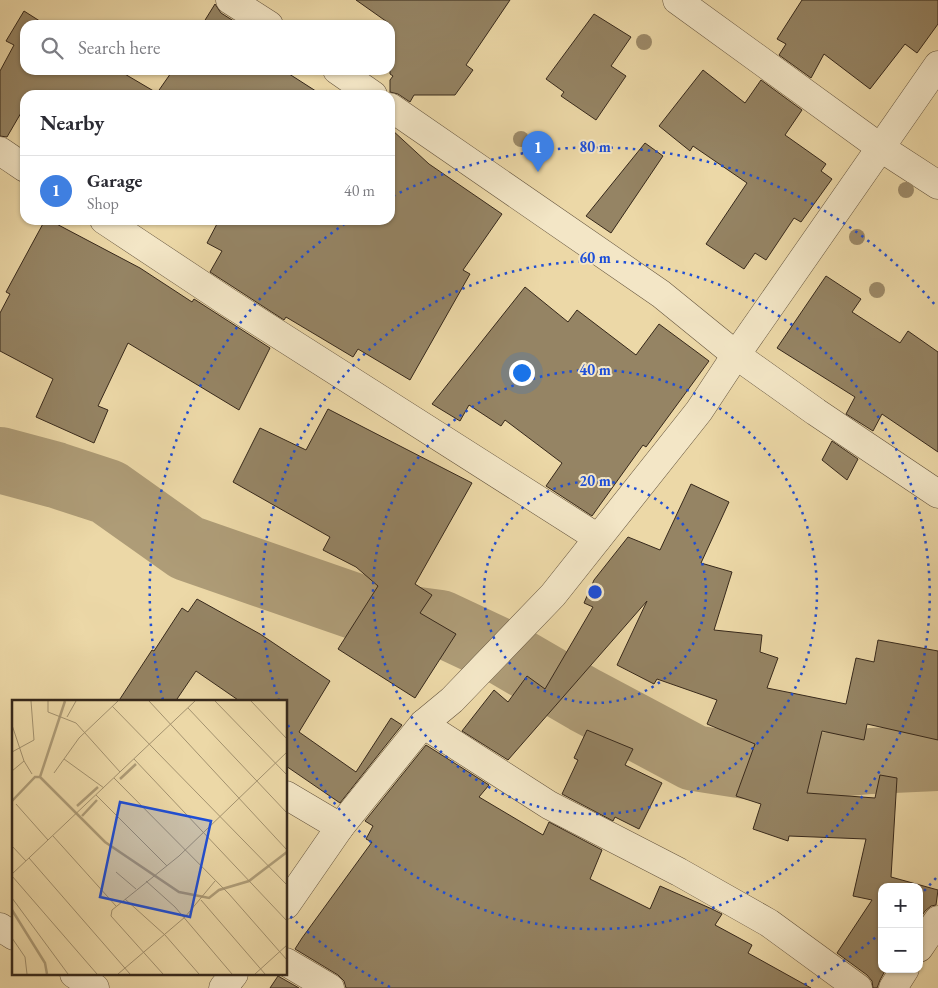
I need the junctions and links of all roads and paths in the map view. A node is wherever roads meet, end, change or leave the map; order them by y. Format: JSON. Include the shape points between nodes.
{"nodes":[{"id":1,"x":230,"y":0,"type":"edge"},
{"id":2,"x":677,"y":0,"type":"edge"},
{"id":3,"x":261,"y":20,"type":"edge"},
{"id":4,"x":938,"y":65,"type":"edge"},
{"id":5,"x":344,"y":75,"type":"edge"},
{"id":6,"x":366,"y":90,"type":"edge"},
{"id":7,"x":395,"y":110,"type":"edge"},
{"id":8,"x":881,"y":148,"type":"junction"},
{"id":9,"x":0,"y":151,"type":"edge"},
{"id":10,"x":20,"y":165,"type":"edge"},
{"id":11,"x":938,"y":185,"type":"edge"},
{"id":12,"x":112,"y":225,"type":"edge"},
{"id":13,"x":736,"y":354,"type":"junction"},
{"id":14,"x":938,"y":494,"type":"edge"},
{"id":15,"x":598,"y":538,"type":"junction"},
{"id":16,"x":423,"y":724,"type":"junction"},
{"id":17,"x":288,"y":797,"type":"edge"},
{"id":18,"x":340,"y":827,"type":"junction"},
{"id":19,"x":288,"y":902,"type":"edge"},
{"id":20,"x":938,"y":920,"type":"edge"},
{"id":21,"x":0,"y":927,"type":"edge"},
{"id":22,"x":12,"y":935,"type":"edge"},
{"id":23,"x":923,"y":942,"type":"edge"},
{"id":24,"x":288,"y":963,"type":"edge"},
{"id":25,"x":902,"y":973,"type":"edge"},
{"id":26,"x":77,"y":976,"type":"edge"},
{"id":27,"x":232,"y":976,"type":"edge"},
{"id":28,"x":95,"y":988,"type":"edge"},
{"id":29,"x":223,"y":988,"type":"edge"},
{"id":30,"x":330,"y":988,"type":"edge"},
{"id":31,"x":858,"y":988,"type":"edge"},
{"id":32,"x":893,"y":988,"type":"edge"}],
"edges":[{"from":1,"to":3,"type":"street"},
{"from":2,"to":8,"type":"street"},
{"from":4,"to":8,"type":"street"},
{"from":5,"to":6,"type":"street"},
{"from":7,"to":13,"type":"street","via":[[661,294]]},
{"from":8,"to":11,"type":"street"},
{"from":8,"to":13,"type":"street"},
{"from":9,"to":10,"type":"street"},
{"from":12,"to":15,"type":"street"},
{"from":13,"to":14,"type":"street"},
{"from":13,"to":15,"type":"street","via":[[699,411]]},
{"from":15,"to":16,"type":"street","via":[[553,595],[452,700]]},
{"from":16,"to":18,"type":"street"},
{"from":16,"to":31,"type":"street","via":[[548,806],[679,872],[769,923]]},
{"from":17,"to":18,"type":"street"},
{"from":18,"to":19,"type":"street"},
{"from":20,"to":23,"type":"street"},
{"from":21,"to":22,"type":"street"},
{"from":24,"to":30,"type":"street"},
{"from":25,"to":32,"type":"street"},
{"from":26,"to":28,"type":"street"},
{"from":27,"to":29,"type":"street"}]}
